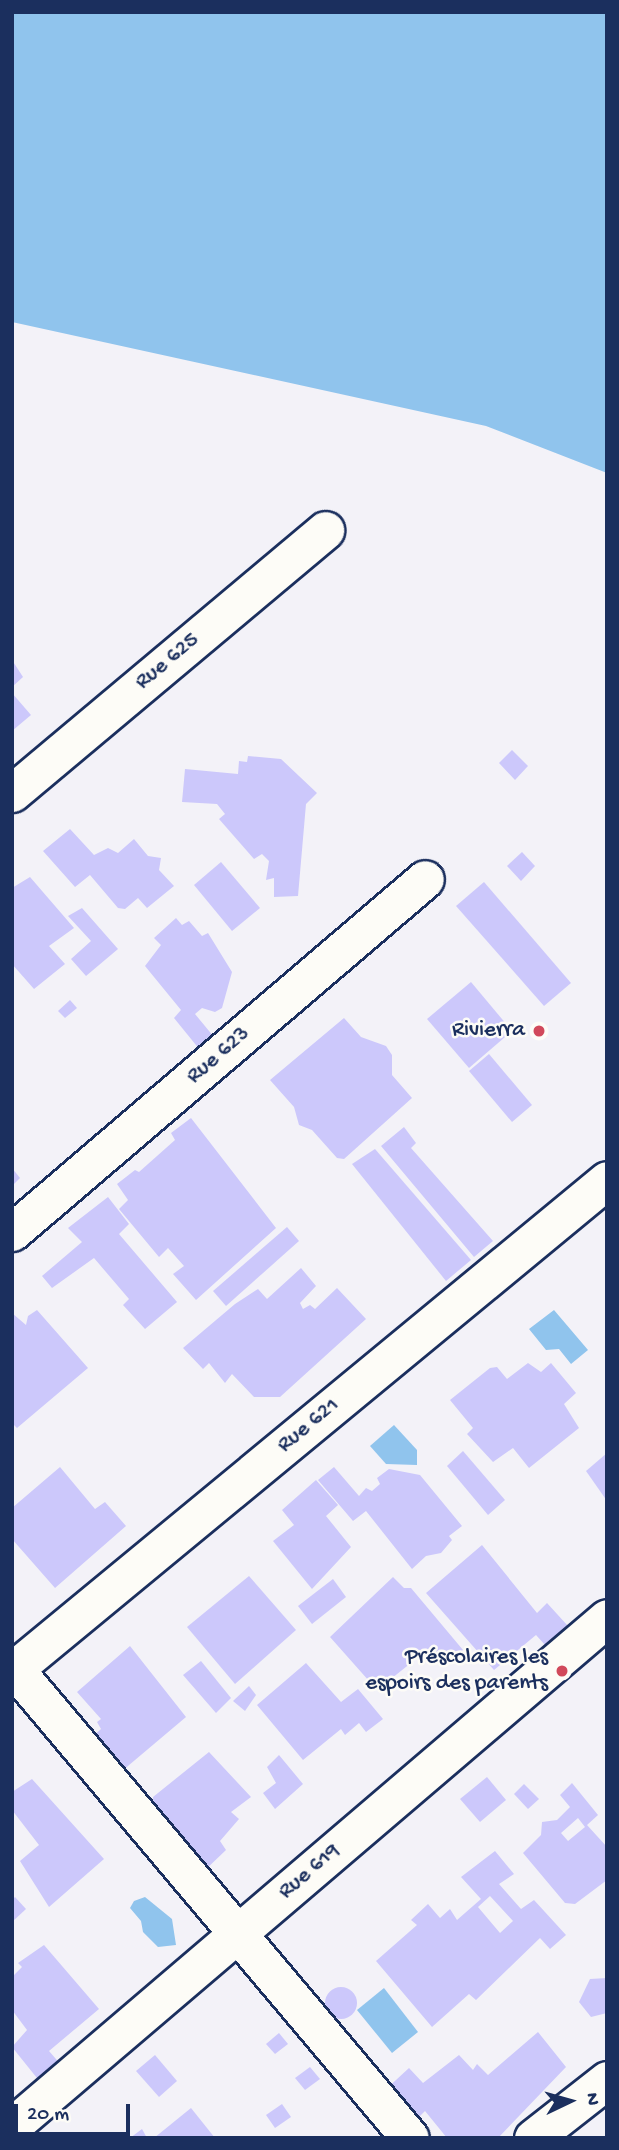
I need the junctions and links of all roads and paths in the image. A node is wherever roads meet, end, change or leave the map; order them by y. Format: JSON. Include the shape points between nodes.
{"nodes":[{"id":1,"x":324,"y":530,"type":"dead end"},
{"id":2,"x":12,"y":793,"type":"edge"},
{"id":3,"x":425,"y":879,"type":"dead end"},
{"id":4,"x":607,"y":1180,"type":"edge"},
{"id":5,"x":12,"y":1232,"type":"edge"},
{"id":6,"x":607,"y":1618,"type":"edge"},
{"id":7,"x":13,"y":1669,"type":"edge"},
{"id":8,"x":238,"y":1934,"type":"junction"},
{"id":9,"x":607,"y":2080,"type":"edge"},
{"id":10,"x":12,"y":2126,"type":"edge"},
{"id":11,"x":410,"y":2138,"type":"edge"},
{"id":12,"x":533,"y":2138,"type":"edge"}],
"edges":[{"from":1,"to":2,"type":"street","name":"Rue 625"},
{"from":3,"to":5,"type":"street","name":"Rue 623"},
{"from":4,"to":7,"type":"street","name":"Rue 621"},
{"from":6,"to":8,"type":"street","name":"Rue 619"},
{"from":7,"to":8,"type":"street"},
{"from":8,"to":10,"type":"street","name":"Rue 619"},
{"from":8,"to":11,"type":"street"},
{"from":9,"to":12,"type":"street"}]}
